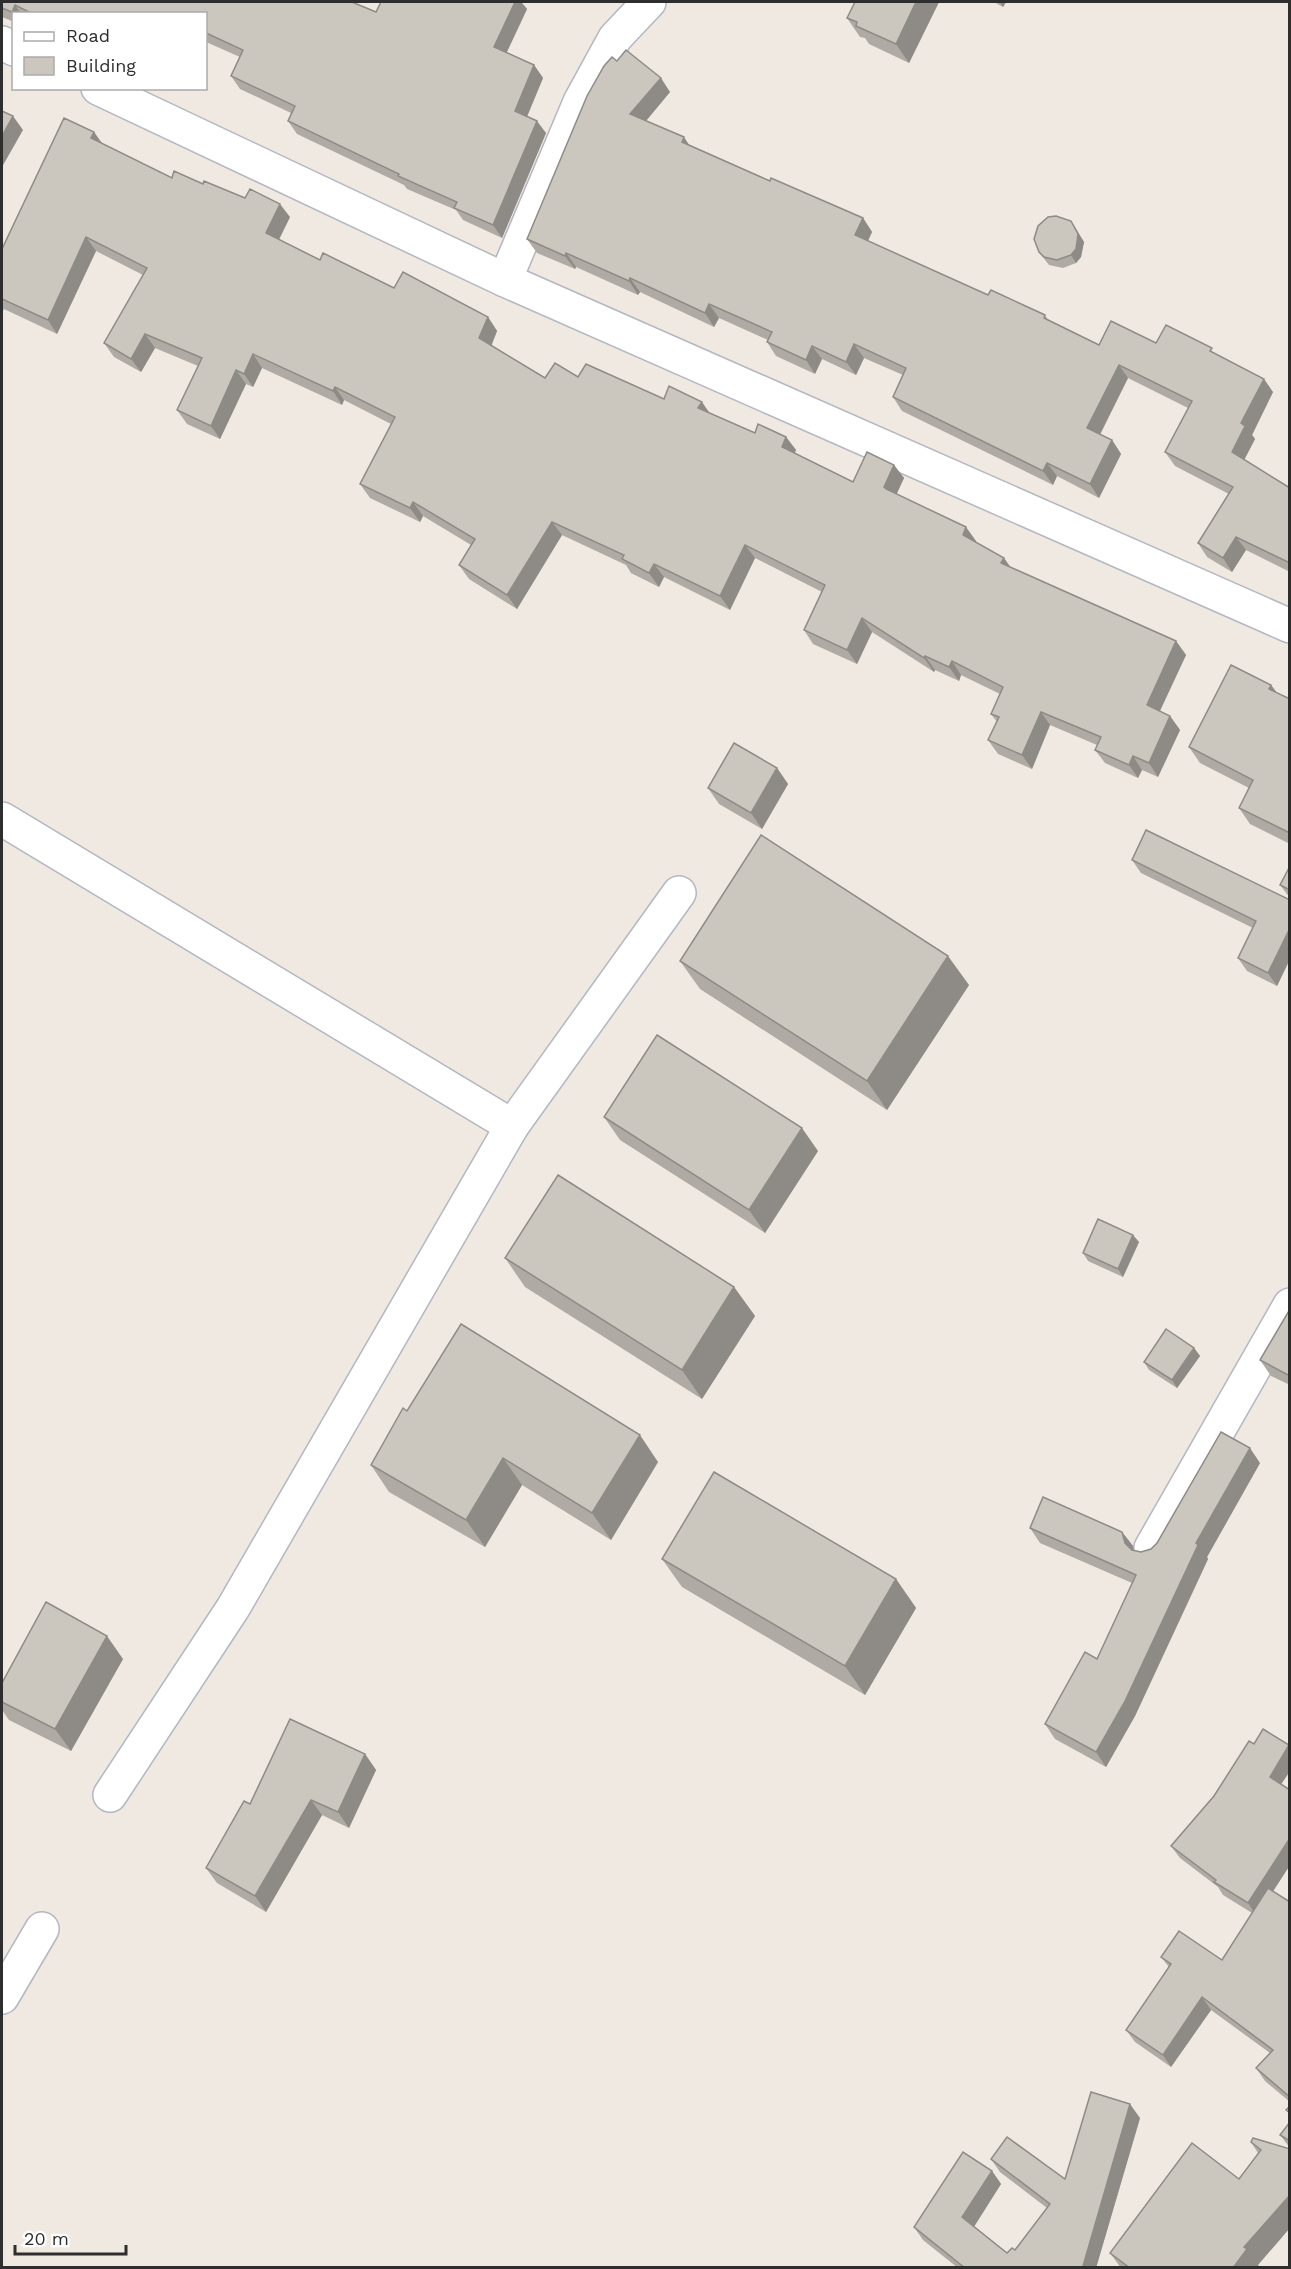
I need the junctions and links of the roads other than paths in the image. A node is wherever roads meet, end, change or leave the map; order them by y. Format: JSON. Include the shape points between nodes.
{"nodes":[{"id":1,"x":649,"y":2,"type":"edge"},
{"id":2,"x":102,"y":90,"type":"edge"},
{"id":3,"x":505,"y":280,"type":"junction"},
{"id":4,"x":1290,"y":626,"type":"edge"},
{"id":5,"x":2,"y":819,"type":"edge"},
{"id":6,"x":679,"y":893,"type":"dead end"},
{"id":7,"x":512,"y":1126,"type":"junction"},
{"id":8,"x":1290,"y":1305,"type":"edge"},
{"id":9,"x":1151,"y":1548,"type":"edge"},
{"id":10,"x":110,"y":1795,"type":"dead end"},
{"id":11,"x":42,"y":1929,"type":"dead end"},
{"id":12,"x":2,"y":1997,"type":"edge"}],
"edges":[{"from":1,"to":3,"type":"street","via":[[615,38],[580,102]]},
{"from":2,"to":3,"type":"street"},
{"from":3,"to":4,"type":"street"},
{"from":5,"to":7,"type":"street"},
{"from":6,"to":7,"type":"street"},
{"from":7,"to":10,"type":"street","via":[[233,1608]]},
{"from":8,"to":9,"type":"street"},
{"from":11,"to":12,"type":"street"}]}
